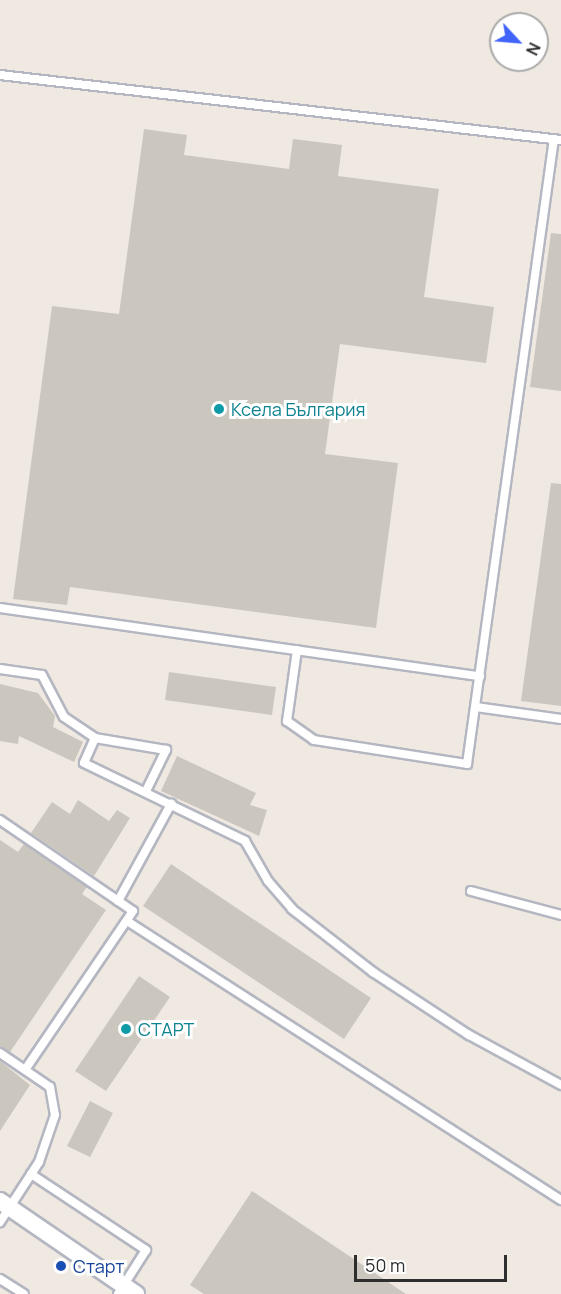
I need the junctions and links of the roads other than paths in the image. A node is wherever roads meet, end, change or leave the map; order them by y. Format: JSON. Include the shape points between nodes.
{"nodes":[{"id":1,"x":0,"y":77,"type":"edge"},
{"id":2,"x":558,"y":140,"type":"edge"},
{"id":3,"x":0,"y":608,"type":"edge"},
{"id":4,"x":297,"y":650,"type":"junction"},
{"id":5,"x":0,"y":669,"type":"edge"},
{"id":6,"x":480,"y":676,"type":"junction"},
{"id":7,"x":476,"y":707,"type":"junction"},
{"id":8,"x":561,"y":719,"type":"edge"},
{"id":9,"x":95,"y":738,"type":"junction"},
{"id":10,"x":146,"y":791,"type":"junction"},
{"id":11,"x":171,"y":804,"type":"junction"},
{"id":12,"x":0,"y":820,"type":"edge"},
{"id":13,"x":471,"y":891,"type":"dead end"},
{"id":14,"x":118,"y":901,"type":"junction"},
{"id":15,"x":561,"y":915,"type":"edge"},
{"id":16,"x":127,"y":921,"type":"junction"},
{"id":17,"x":0,"y":1053,"type":"edge"},
{"id":18,"x":26,"y":1070,"type":"junction"},
{"id":19,"x":561,"y":1085,"type":"edge"},
{"id":20,"x":31,"y":1174,"type":"junction"},
{"id":21,"x":561,"y":1200,"type":"edge"},
{"id":22,"x":5,"y":1204,"type":"edge"},
{"id":23,"x":0,"y":1222,"type":"edge"},
{"id":24,"x":0,"y":1279,"type":"edge"},
{"id":25,"x":126,"y":1291,"type":"edge"},
{"id":26,"x":24,"y":1294,"type":"edge"}],
"edges":[{"from":1,"to":2,"type":"lane"},
{"from":2,"to":6,"type":"lane"},
{"from":3,"to":4,"type":"lane"},
{"from":4,"to":6,"type":"lane"},
{"from":4,"to":7,"type":"lane","via":[[287,721],[314,740],[468,764]]},
{"from":5,"to":9,"type":"lane","via":[[42,675],[63,717]]},
{"from":6,"to":7,"type":"lane"},
{"from":7,"to":8,"type":"lane"},
{"from":9,"to":10,"type":"lane","via":[[84,763]]},
{"from":9,"to":10,"type":"lane","via":[[166,750]]},
{"from":10,"to":11,"type":"lane"},
{"from":11,"to":14,"type":"lane"},
{"from":11,"to":19,"type":"lane","via":[[245,841],[268,881],[292,909],[373,972],[469,1035]]},
{"from":12,"to":14,"type":"lane"},
{"from":13,"to":15,"type":"lane"},
{"from":14,"to":16,"type":"lane","via":[[133,911]]},
{"from":16,"to":18,"type":"lane"},
{"from":16,"to":21,"type":"lane"},
{"from":17,"to":18,"type":"lane"},
{"from":18,"to":20,"type":"lane","via":[[50,1087],[55,1115],[51,1136]]},
{"from":20,"to":22,"type":"lane"},
{"from":20,"to":25,"type":"lane","via":[[146,1250]]},
{"from":22,"to":23,"type":"lane"},
{"from":22,"to":25,"type":"street"},
{"from":24,"to":26,"type":"lane"}]}
